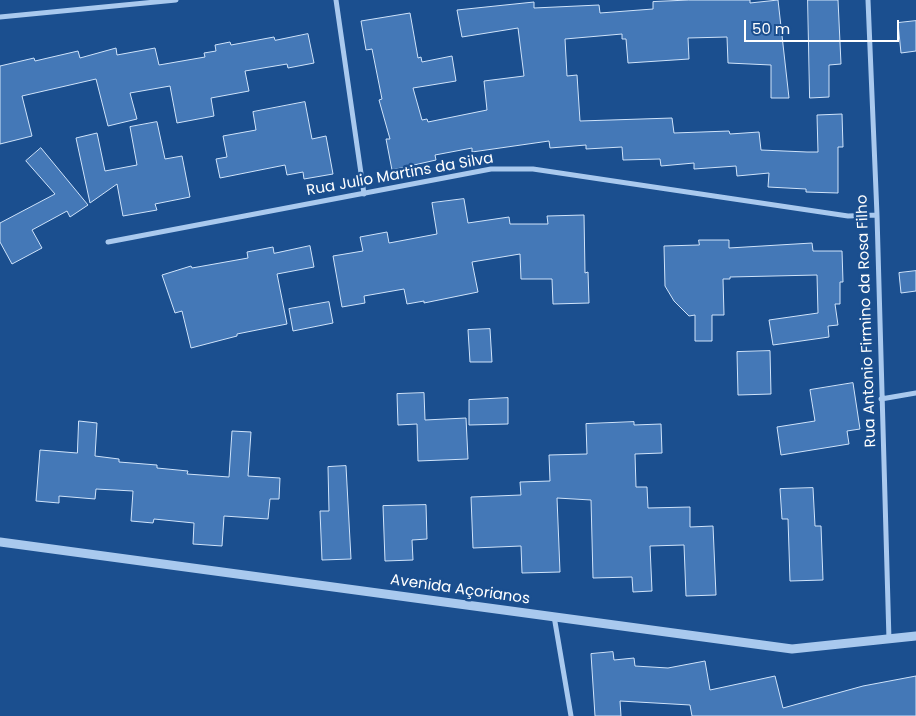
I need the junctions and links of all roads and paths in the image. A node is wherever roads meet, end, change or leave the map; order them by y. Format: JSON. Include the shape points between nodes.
{"nodes":[{"id":1,"x":176,"y":0,"type":"edge"},
{"id":2,"x":336,"y":0,"type":"edge"},
{"id":3,"x":868,"y":0,"type":"edge"},
{"id":4,"x":0,"y":17,"type":"edge"},
{"id":5,"x":364,"y":194,"type":"junction"},
{"id":6,"x":877,"y":215,"type":"junction"},
{"id":7,"x":108,"y":242,"type":"dead end"},
{"id":8,"x":916,"y":393,"type":"edge"},
{"id":9,"x":881,"y":398,"type":"junction"},
{"id":10,"x":0,"y":542,"type":"edge"},
{"id":11,"x":554,"y":616,"type":"junction"},
{"id":12,"x":916,"y":636,"type":"edge"},
{"id":13,"x":890,"y":641,"type":"junction"},
{"id":14,"x":571,"y":716,"type":"edge"}],
"edges":[{"from":1,"to":4,"type":"street"},
{"from":2,"to":5,"type":"street"},
{"from":3,"to":6,"type":"street","name":"Rua Antonio Firmino da Rosa Filho"},
{"from":5,"to":6,"type":"street","name":"Rua Julio Martins da Silva","via":[[491,169],[533,169],[848,216]]},
{"from":5,"to":7,"type":"street","name":"Rua Julio Martins da Silva"},
{"from":6,"to":9,"type":"street","name":"Rua Antonio Firmino da Rosa Filho"},
{"from":8,"to":9,"type":"street"},
{"from":9,"to":13,"type":"street","name":"Rua Antonio Firmino da Rosa Filho"},
{"from":10,"to":11,"type":"street","name":"Avenida Açorianos"},
{"from":11,"to":13,"type":"street","name":"Avenida Açorianos","via":[[792,650]]},
{"from":11,"to":14,"type":"street"},
{"from":12,"to":13,"type":"street","name":"Avenida Açorianos"}]}
